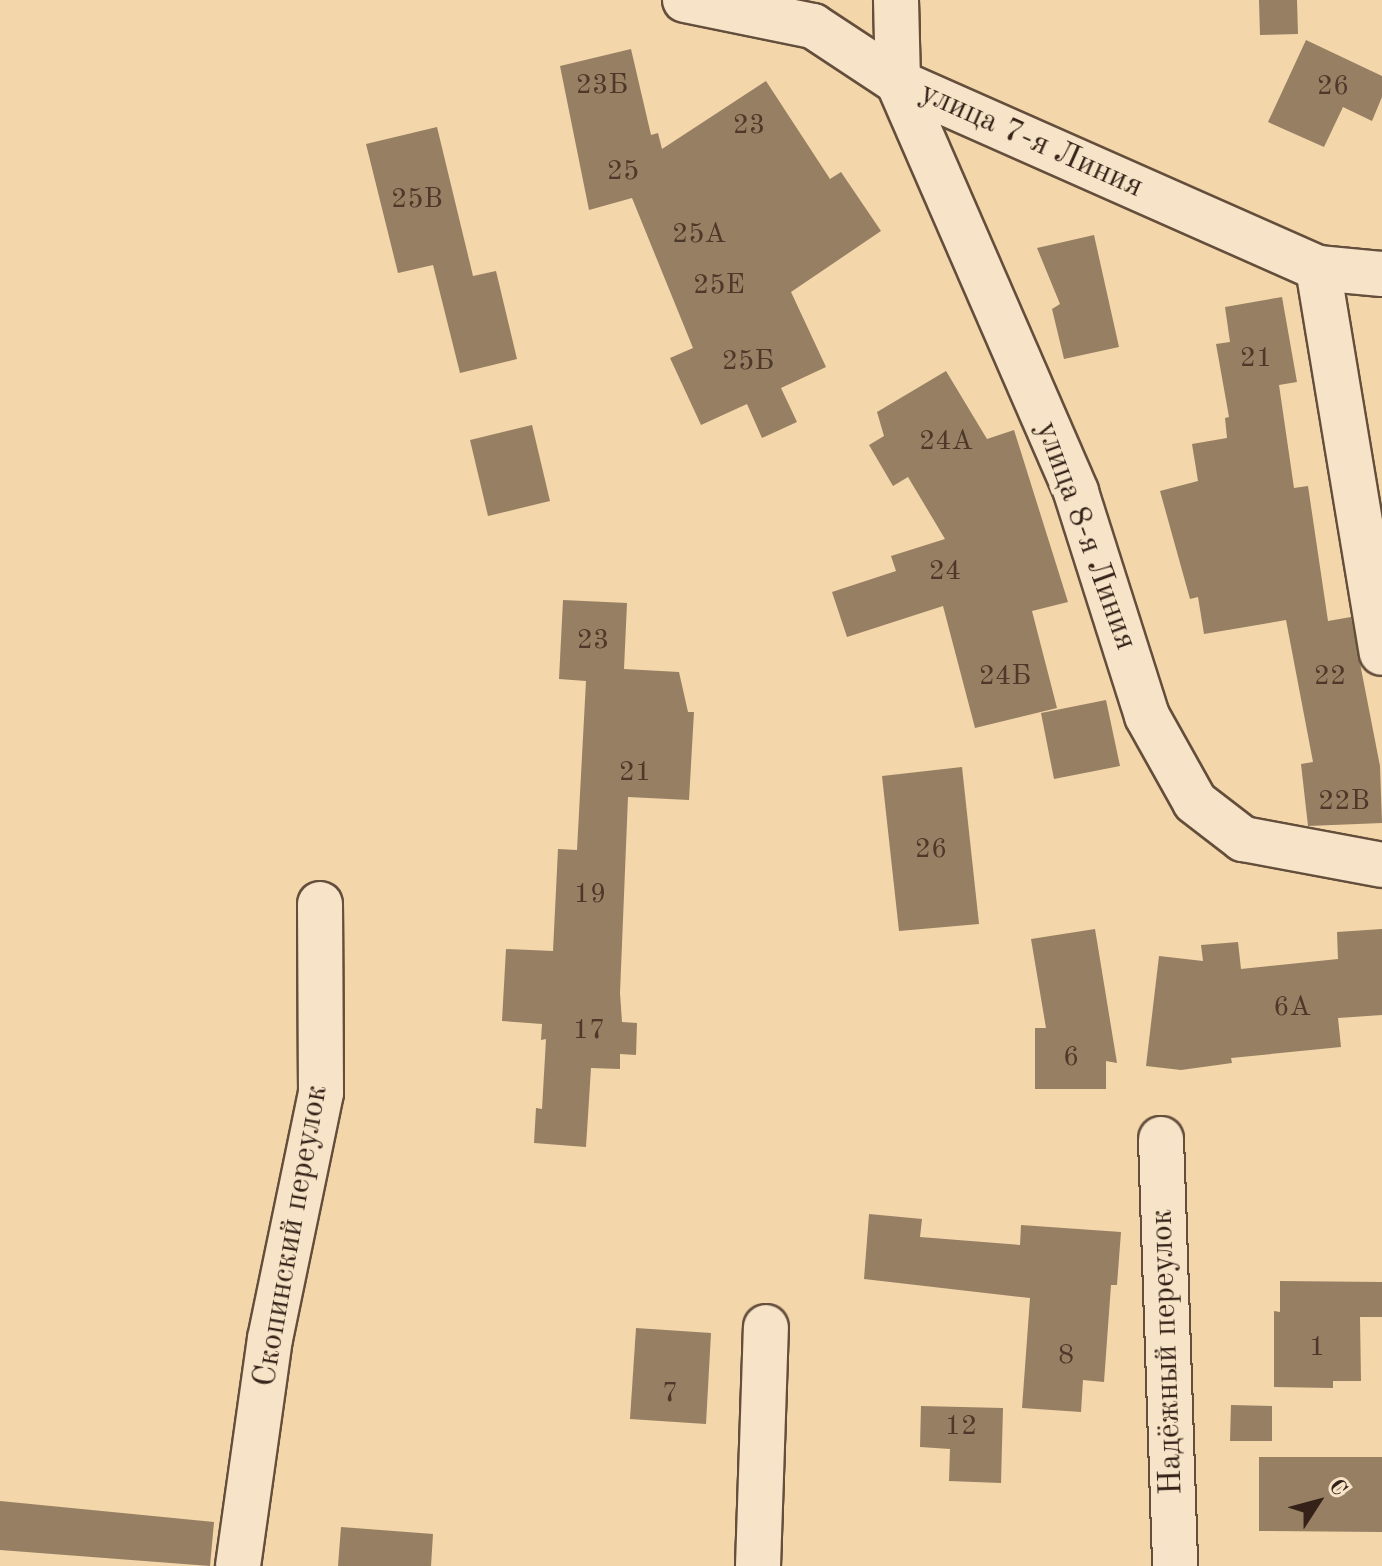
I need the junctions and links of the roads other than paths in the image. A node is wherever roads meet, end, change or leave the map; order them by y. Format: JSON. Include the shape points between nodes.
{"nodes":[{"id":1,"x":685,"y":0,"type":"edge"},
{"id":2,"x":896,"y":0,"type":"edge"},
{"id":3,"x":898,"y":82,"type":"junction"},
{"id":4,"x":1318,"y":268,"type":"junction"},
{"id":5,"x":1382,"y":274,"type":"edge"},
{"id":6,"x":1382,"y":653,"type":"edge"},
{"id":7,"x":1382,"y":865,"type":"edge"},
{"id":8,"x":320,"y":904,"type":"dead end"},
{"id":9,"x":1161,"y":1139,"type":"dead end"},
{"id":10,"x":766,"y":1327,"type":"dead end"},
{"id":11,"x":238,"y":1566,"type":"edge"},
{"id":12,"x":758,"y":1566,"type":"edge"},
{"id":13,"x":1175,"y":1566,"type":"edge"}],
"edges":[{"from":1,"to":3,"type":"street","name":"улица 7-я Линия","via":[[813,26]]},
{"from":2,"to":3,"type":"street"},
{"from":3,"to":4,"type":"street","name":"улица 7-я Линия"},
{"from":3,"to":7,"type":"street","name":"улица 8-я Линия","via":[[1076,492],[1147,716],[1195,802],[1243,839]]},
{"from":4,"to":5,"type":"street","name":"улица 7-я Линия"},
{"from":4,"to":6,"type":"street"},
{"from":8,"to":11,"type":"street","name":"Скопинский переулок","via":[[321,1093],[270,1339]]},
{"from":9,"to":13,"type":"street","name":"Надёжный переулок"},
{"from":10,"to":12,"type":"street"}]}
